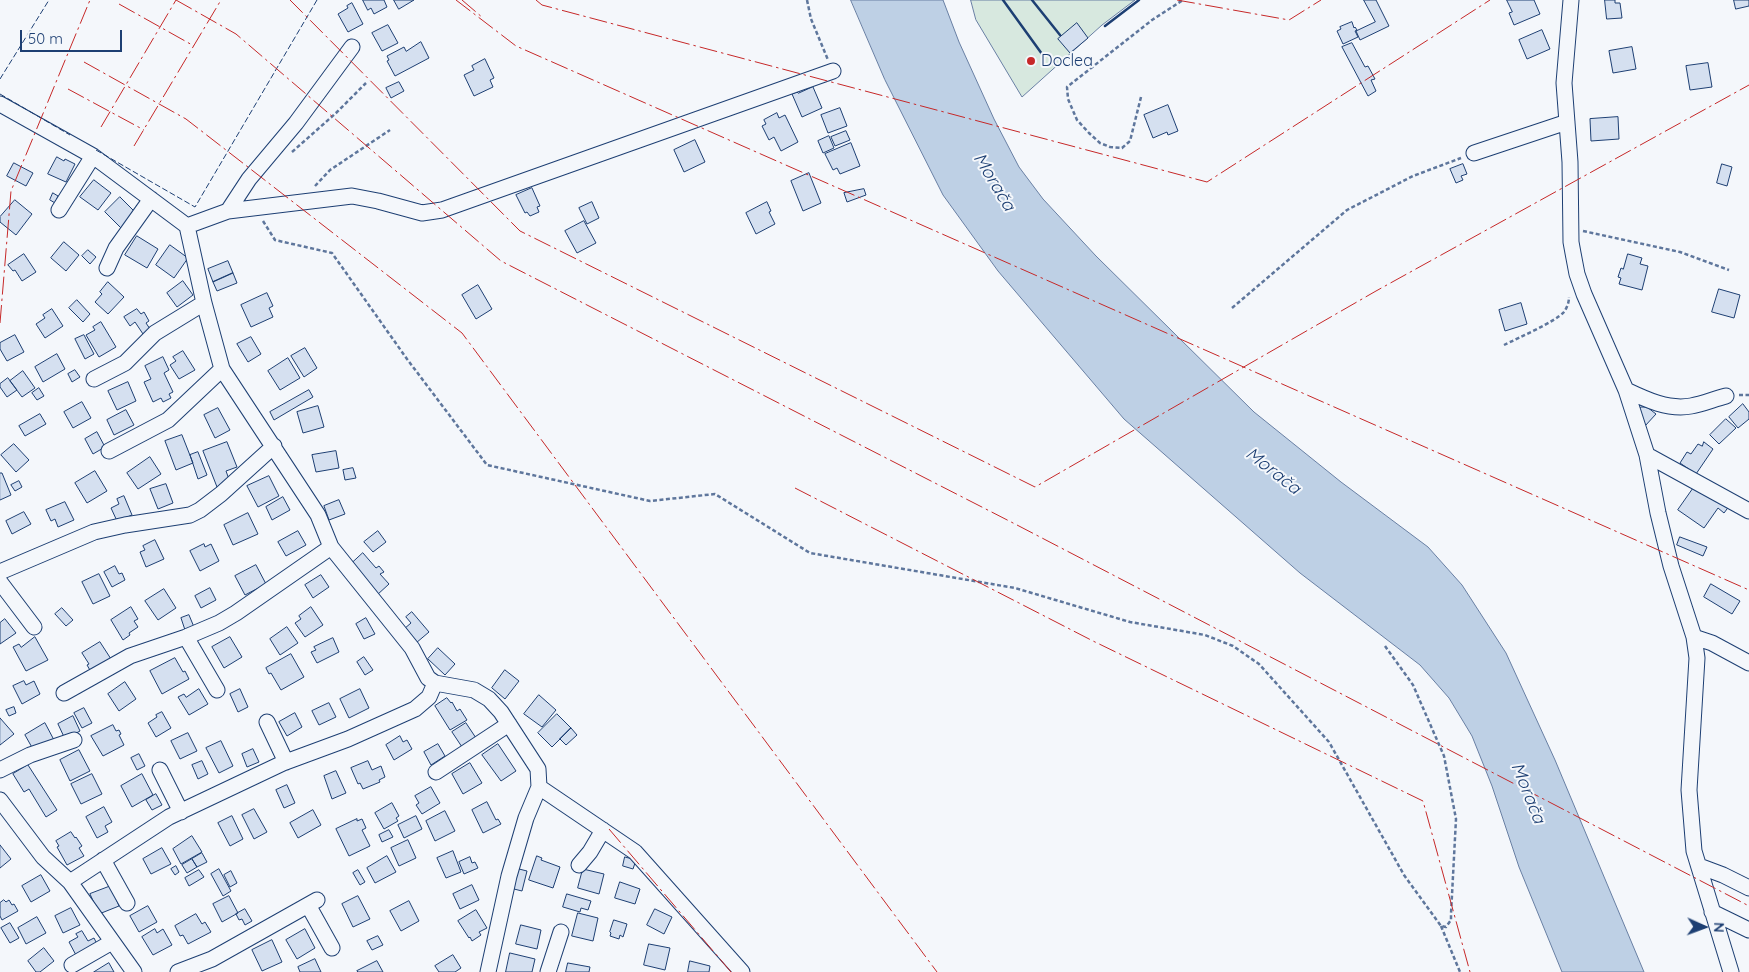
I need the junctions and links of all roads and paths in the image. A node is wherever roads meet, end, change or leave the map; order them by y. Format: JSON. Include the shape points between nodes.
{"nodes":[{"id":1,"x":807,"y":0,"type":"edge"},
{"id":2,"x":1183,"y":0,"type":"edge"},
{"id":3,"x":1571,"y":0,"type":"edge"},
{"id":4,"x":352,"y":47,"type":"dead end"},
{"id":5,"x":833,"y":71,"type":"joint"},
{"id":6,"x":366,"y":83,"type":"dead end"},
{"id":7,"x":1141,"y":96,"type":"dead end"},
{"id":8,"x":0,"y":104,"type":"edge"},
{"id":9,"x":1567,"y":122,"type":"junction"},
{"id":10,"x":390,"y":130,"type":"dead end"},
{"id":11,"x":292,"y":152,"type":"dead end"},
{"id":12,"x":1474,"y":154,"type":"joint"},
{"id":13,"x":93,"y":156,"type":"junction"},
{"id":14,"x":151,"y":199,"type":"junction"},
{"id":15,"x":299,"y":202,"type":"junction"},
{"id":16,"x":256,"y":209,"type":"junction"},
{"id":17,"x":59,"y":210,"type":"dead end"},
{"id":18,"x":228,"y":211,"type":"junction"},
{"id":19,"x":187,"y":226,"type":"junction"},
{"id":20,"x":1571,"y":228,"type":"junction"},
{"id":21,"x":108,"y":268,"type":"dead end"},
{"id":22,"x":1729,"y":270,"type":"dead end"},
{"id":23,"x":1569,"y":295,"type":"dead end"},
{"id":24,"x":204,"y":303,"type":"junction"},
{"id":25,"x":1232,"y":308,"type":"dead end"},
{"id":26,"x":1504,"y":345,"type":"dead end"},
{"id":27,"x":222,"y":369,"type":"junction"},
{"id":28,"x":94,"y":379,"type":"dead end"},
{"id":29,"x":1626,"y":390,"type":"junction"},
{"id":30,"x":1726,"y":396,"type":"dead end"},
{"id":31,"x":274,"y":446,"type":"junction"},
{"id":32,"x":109,"y":452,"type":"dead end"},
{"id":33,"x":1647,"y":455,"type":"junction"},
{"id":34,"x":1749,"y":511,"type":"edge"},
{"id":35,"x":331,"y":547,"type":"junction"},
{"id":36,"x":1,"y":570,"type":"edge"},
{"id":37,"x":34,"y":627,"type":"dead end"},
{"id":38,"x":186,"y":637,"type":"junction"},
{"id":39,"x":1694,"y":637,"type":"junction"},
{"id":40,"x":1385,"y":646,"type":"dead end"},
{"id":41,"x":1749,"y":664,"type":"edge"},
{"id":42,"x":435,"y":684,"type":"junction"},
{"id":43,"x":217,"y":690,"type":"dead end"},
{"id":44,"x":64,"y":694,"type":"dead end"},
{"id":45,"x":267,"y":722,"type":"dead end"},
{"id":46,"x":509,"y":724,"type":"junction"},
{"id":47,"x":74,"y":740,"type":"dead end"},
{"id":48,"x":286,"y":762,"type":"junction"},
{"id":49,"x":0,"y":770,"type":"edge"},
{"id":50,"x":160,"y":770,"type":"dead end"},
{"id":51,"x":436,"y":772,"type":"dead end"},
{"id":52,"x":539,"y":787,"type":"junction"},
{"id":53,"x":0,"y":800,"type":"edge"},
{"id":54,"x":181,"y":812,"type":"junction"},
{"id":55,"x":603,"y":830,"type":"junction"},
{"id":56,"x":103,"y":860,"type":"junction"},
{"id":57,"x":579,"y":865,"type":"dead end"},
{"id":58,"x":1699,"y":866,"type":"junction"},
{"id":59,"x":70,"y":882,"type":"junction"},
{"id":60,"x":1749,"y":888,"type":"edge"},
{"id":61,"x":127,"y":903,"type":"dead end"},
{"id":62,"x":1712,"y":912,"type":"junction"},
{"id":63,"x":1440,"y":926,"type":"junction"},
{"id":64,"x":1749,"y":930,"type":"edge"},
{"id":65,"x":561,"y":932,"type":"dead end"},
{"id":66,"x":112,"y":942,"type":"junction"},
{"id":67,"x":332,"y":948,"type":"dead end"},
{"id":68,"x":214,"y":965,"type":"edge"},
{"id":69,"x":72,"y":966,"type":"dead end"},
{"id":70,"x":134,"y":972,"type":"edge"},
{"id":71,"x":178,"y":972,"type":"edge"},
{"id":72,"x":488,"y":972,"type":"edge"},
{"id":73,"x":548,"y":972,"type":"edge"},
{"id":74,"x":742,"y":972,"type":"edge"},
{"id":75,"x":1460,"y":972,"type":"edge"},
{"id":76,"x":1731,"y":972,"type":"edge"}],
"edges":[{"from":1,"to":5,"type":"path","via":[[811,19]]},
{"from":2,"to":7,"type":"path","via":[[1152,20],[1068,87],[1068,99],[1077,120],[1100,143],[1110,147],[1122,148],[1130,141]]},
{"from":3,"to":9,"type":"street","via":[[1564,83]]},
{"from":4,"to":18,"type":"street","via":[[296,124],[249,179]]},
{"from":5,"to":15,"type":"street","via":[[442,210],[422,213],[352,196]]},
{"from":6,"to":11,"type":"path"},
{"from":8,"to":13,"type":"street"},
{"from":9,"to":12,"type":"street"},
{"from":9,"to":20,"type":"street"},
{"from":10,"to":15,"type":"path","via":[[330,170]]},
{"from":12,"to":25,"type":"path","via":[[1413,176],[1347,210]]},
{"from":13,"to":14,"type":"street"},
{"from":13,"to":17,"type":"street"},
{"from":14,"to":19,"type":"street"},
{"from":14,"to":21,"type":"street","via":[[116,248]]},
{"from":15,"to":16,"type":"street"},
{"from":16,"to":18,"type":"street"},
{"from":16,"to":63,"type":"path","via":[[275,240],[332,252],[407,359],[488,464],[650,501],[715,494],[810,553],[1015,588],[1130,622],[1205,635],[1233,646],[1259,664],[1329,742],[1404,875]]},
{"from":18,"to":19,"type":"street"},
{"from":19,"to":24,"type":"street"},
{"from":20,"to":22,"type":"path","via":[[1680,252]]},
{"from":20,"to":29,"type":"street","via":[[1574,260],[1584,294]]},
{"from":23,"to":26,"type":"path","via":[[1564,312]]},
{"from":24,"to":27,"type":"street"},
{"from":24,"to":28,"type":"street","via":[[155,332],[125,363]]},
{"from":27,"to":31,"type":"street"},
{"from":27,"to":32,"type":"street","via":[[168,420]]},
{"from":29,"to":30,"type":"street","via":[[1668,406],[1691,406]]},
{"from":29,"to":33,"type":"street"},
{"from":31,"to":35,"type":"street","via":[[318,514]]},
{"from":31,"to":36,"type":"street","via":[[221,494],[190,515],[94,532]]},
{"from":33,"to":34,"type":"street"},
{"from":33,"to":39,"type":"street","via":[[1671,566]]},
{"from":35,"to":38,"type":"street","via":[[236,613]]},
{"from":35,"to":42,"type":"street","via":[[412,648],[428,678]]},
{"from":36,"to":37,"type":"street"},
{"from":38,"to":43,"type":"street"},
{"from":38,"to":44,"type":"street","via":[[130,656]]},
{"from":39,"to":41,"type":"street","via":[[1712,643]]},
{"from":39,"to":58,"type":"street","via":[[1697,658],[1689,790],[1694,851]]},
{"from":40,"to":63,"type":"path","via":[[1413,685],[1444,756],[1456,819],[1451,914],[1448,925]]},
{"from":42,"to":46,"type":"street","via":[[474,690],[489,698]]},
{"from":42,"to":48,"type":"street","via":[[429,697],[415,709]]},
{"from":45,"to":48,"type":"street"},
{"from":46,"to":51,"type":"street"},
{"from":46,"to":52,"type":"street","via":[[538,769]]},
{"from":47,"to":49,"type":"street","via":[[30,755]]},
{"from":48,"to":54,"type":"street"},
{"from":50,"to":54,"type":"street"},
{"from":52,"to":55,"type":"street"},
{"from":52,"to":72,"type":"street","via":[[509,876]]},
{"from":53,"to":59,"type":"street","via":[[43,857]]},
{"from":54,"to":56,"type":"street"},
{"from":55,"to":57,"type":"street"},
{"from":55,"to":74,"type":"street","via":[[635,852]]},
{"from":56,"to":59,"type":"street"},
{"from":56,"to":61,"type":"street"},
{"from":58,"to":60,"type":"street"},
{"from":58,"to":62,"type":"street"},
{"from":59,"to":66,"type":"street"},
{"from":62,"to":64,"type":"street"},
{"from":62,"to":76,"type":"street"},
{"from":63,"to":75,"type":"path"},
{"from":65,"to":73,"type":"street"},
{"from":66,"to":69,"type":"street"},
{"from":66,"to":70,"type":"street"},
{"from":67,"to":68,"type":"street","via":[[313,903]]},
{"from":68,"to":71,"type":"street"}]}
